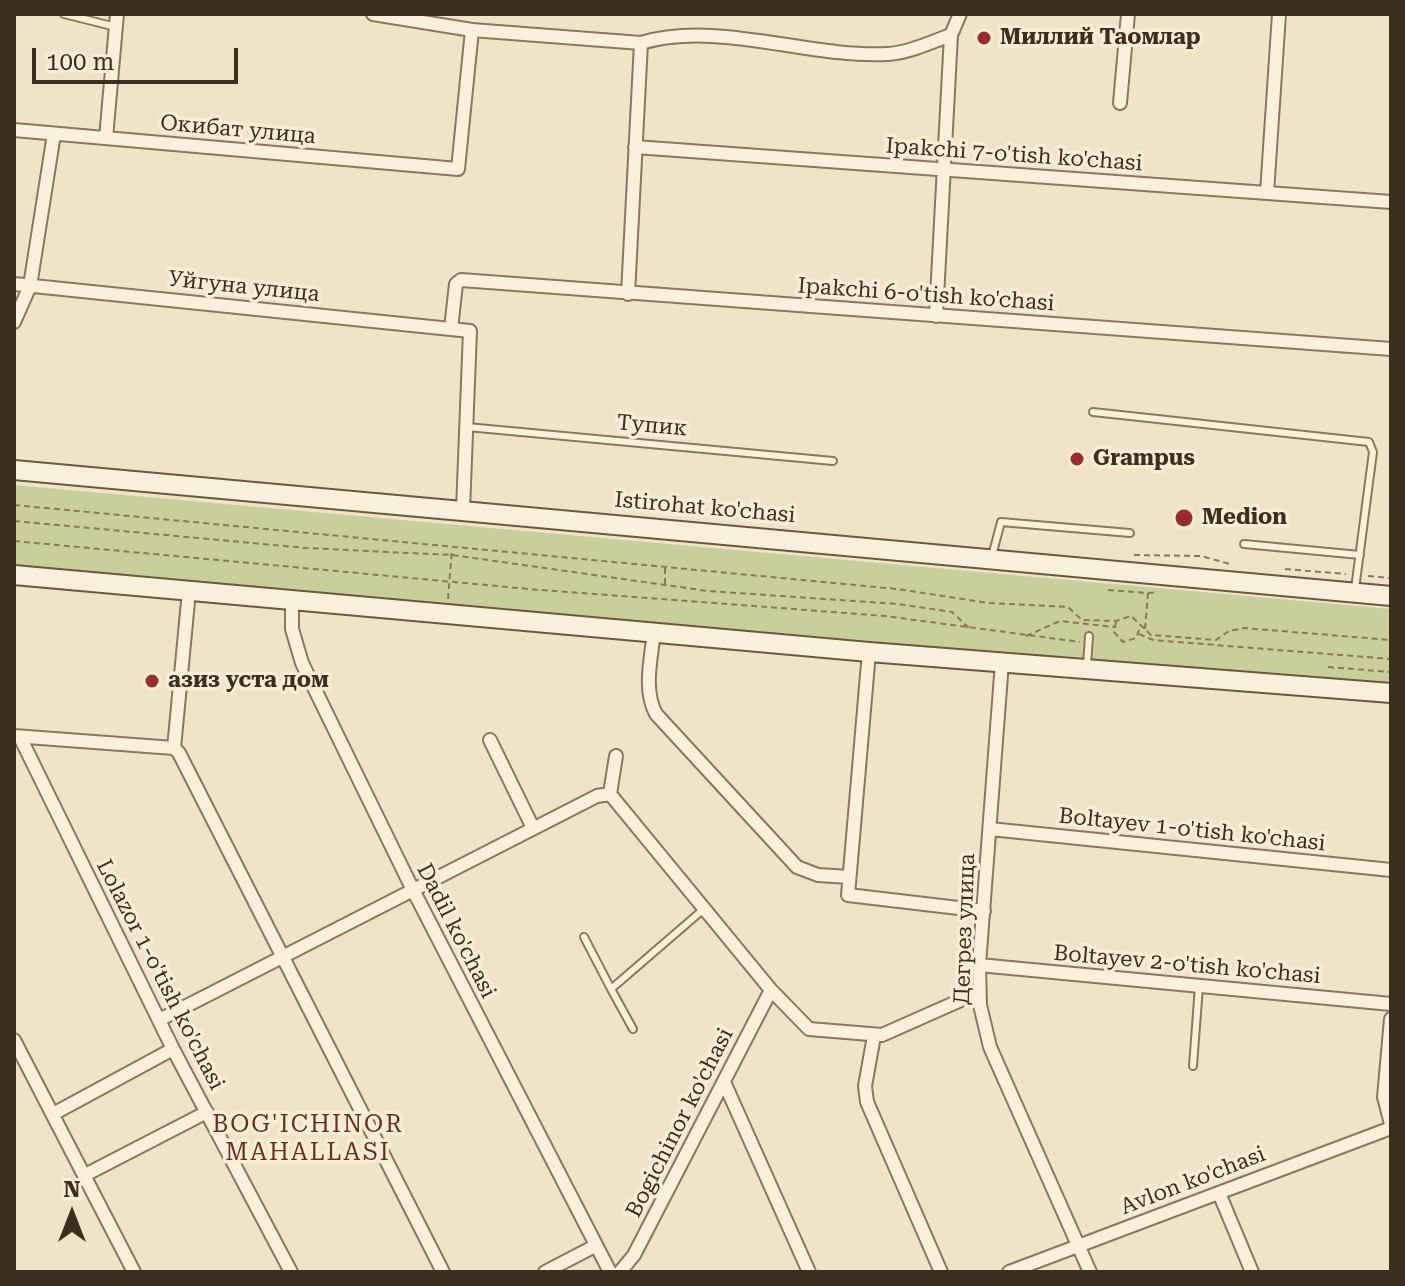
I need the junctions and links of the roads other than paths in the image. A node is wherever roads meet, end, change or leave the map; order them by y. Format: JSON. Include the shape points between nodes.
{"nodes":[{"id":1,"x":64,"y":14,"type":"edge"},
{"id":2,"x":373,"y":14,"type":"edge"},
{"id":3,"x":960,"y":14,"type":"edge"},
{"id":4,"x":1128,"y":14,"type":"edge"},
{"id":5,"x":1279,"y":14,"type":"edge"},
{"id":6,"x":117,"y":21,"type":"edge"},
{"id":7,"x":472,"y":30,"type":"junction"},
{"id":8,"x":951,"y":35,"type":"junction"},
{"id":9,"x":641,"y":43,"type":"junction"},
{"id":10,"x":1120,"y":103,"type":"dead end"},
{"id":11,"x":14,"y":130,"type":"edge"},
{"id":12,"x":54,"y":134,"type":"junction"},
{"id":13,"x":106,"y":138,"type":"junction"},
{"id":14,"x":635,"y":147,"type":"junction"},
{"id":15,"x":943,"y":169,"type":"junction"},
{"id":16,"x":1267,"y":193,"type":"junction"},
{"id":17,"x":1391,"y":202,"type":"edge"},
{"id":18,"x":14,"y":284,"type":"edge"},
{"id":19,"x":30,"y":286,"type":"junction"},
{"id":20,"x":628,"y":294,"type":"junction"},
{"id":21,"x":936,"y":316,"type":"junction"},
{"id":22,"x":14,"y":322,"type":"edge"},
{"id":23,"x":451,"y":329,"type":"junction"},
{"id":24,"x":1391,"y":349,"type":"edge"},
{"id":25,"x":1093,"y":412,"type":"dead end"},
{"id":26,"x":467,"y":427,"type":"junction"},
{"id":27,"x":833,"y":461,"type":"dead end"},
{"id":28,"x":14,"y":470,"type":"edge"},
{"id":29,"x":463,"y":510,"type":"junction"},
{"id":30,"x":1130,"y":533,"type":"dead end"},
{"id":31,"x":1244,"y":544,"type":"dead end"},
{"id":32,"x":1360,"y":555,"type":"junction"},
{"id":33,"x":991,"y":559,"type":"junction"},
{"id":34,"x":14,"y":575,"type":"edge"},
{"id":35,"x":1356,"y":584,"type":"junction"},
{"id":36,"x":189,"y":591,"type":"junction"},
{"id":37,"x":1391,"y":596,"type":"edge"},
{"id":38,"x":292,"y":600,"type":"junction"},
{"id":39,"x":654,"y":632,"type":"junction"},
{"id":40,"x":1088,"y":640,"type":"road end"},
{"id":41,"x":869,"y":652,"type":"junction"},
{"id":42,"x":1002,"y":662,"type":"junction"},
{"id":43,"x":1087,"y":668,"type":"junction"},
{"id":44,"x":1391,"y":693,"type":"edge"},
{"id":45,"x":17,"y":736,"type":"edge"},
{"id":46,"x":490,"y":740,"type":"dead end"},
{"id":47,"x":174,"y":748,"type":"junction"},
{"id":48,"x":616,"y":756,"type":"dead end"},
{"id":49,"x":610,"y":794,"type":"junction"},
{"id":50,"x":533,"y":828,"type":"junction"},
{"id":51,"x":990,"y":829,"type":"junction"},
{"id":52,"x":1391,"y":870,"type":"edge"},
{"id":53,"x":849,"y":877,"type":"junction"},
{"id":54,"x":412,"y":888,"type":"junction"},
{"id":55,"x":705,"y":908,"type":"junction"},
{"id":56,"x":984,"y":911,"type":"junction"},
{"id":57,"x":584,"y":937,"type":"dead end"},
{"id":58,"x":281,"y":955,"type":"junction"},
{"id":59,"x":979,"y":965,"type":"junction"},
{"id":60,"x":1199,"y":986,"type":"junction"},
{"id":61,"x":611,"y":989,"type":"junction"},
{"id":62,"x":771,"y":990,"type":"junction"},
{"id":63,"x":979,"y":992,"type":"junction"},
{"id":64,"x":1391,"y":1004,"type":"edge"},
{"id":65,"x":1391,"y":1019,"type":"edge"},
{"id":66,"x":159,"y":1020,"type":"junction"},
{"id":67,"x":633,"y":1029,"type":"dead end"},
{"id":68,"x":874,"y":1036,"type":"junction"},
{"id":69,"x":14,"y":1040,"type":"edge"},
{"id":70,"x":173,"y":1049,"type":"junction"},
{"id":71,"x":1193,"y":1066,"type":"dead end"},
{"id":72,"x":724,"y":1082,"type":"junction"},
{"id":73,"x":207,"y":1112,"type":"junction"},
{"id":74,"x":53,"y":1114,"type":"junction"},
{"id":75,"x":1391,"y":1126,"type":"edge"},
{"id":76,"x":85,"y":1175,"type":"junction"},
{"id":77,"x":1219,"y":1193,"type":"junction"},
{"id":78,"x":595,"y":1246,"type":"junction"},
{"id":79,"x":1078,"y":1246,"type":"junction"},
{"id":80,"x":134,"y":1272,"type":"edge"},
{"id":81,"x":291,"y":1272,"type":"edge"},
{"id":82,"x":443,"y":1272,"type":"edge"},
{"id":83,"x":545,"y":1272,"type":"edge"},
{"id":84,"x":610,"y":1272,"type":"edge"},
{"id":85,"x":620,"y":1272,"type":"edge"},
{"id":86,"x":809,"y":1272,"type":"edge"},
{"id":87,"x":941,"y":1272,"type":"edge"},
{"id":88,"x":1009,"y":1272,"type":"edge"},
{"id":89,"x":1090,"y":1272,"type":"edge"},
{"id":90,"x":1252,"y":1272,"type":"edge"}],
"edges":[{"from":1,"to":6,"type":"lane"},
{"from":2,"to":7,"type":"street"},
{"from":3,"to":8,"type":"street"},
{"from":4,"to":10,"type":"street"},
{"from":5,"to":16,"type":"street"},
{"from":6,"to":13,"type":"street"},
{"from":7,"to":9,"type":"street"},
{"from":7,"to":13,"type":"street","name":"Окибат улица","via":[[458,169]]},
{"from":8,"to":9,"type":"street","via":[[876,55],[683,37]]},
{"from":8,"to":15,"type":"street"},
{"from":9,"to":14,"type":"street"},
{"from":11,"to":12,"type":"street","name":"Окибат улица"},
{"from":12,"to":13,"type":"street","name":"Окибат улица"},
{"from":12,"to":19,"type":"street"},
{"from":14,"to":15,"type":"street","name":"Ipakchi 7-o'tish ko'chasi"},
{"from":14,"to":20,"type":"street"},
{"from":15,"to":16,"type":"street","name":"Ipakchi 7-o'tish ko'chasi"},
{"from":15,"to":21,"type":"street"},
{"from":16,"to":17,"type":"street","name":"Ipakchi 7-o'tish ko'chasi"},
{"from":18,"to":19,"type":"street","name":"Уйгуна улица"},
{"from":19,"to":22,"type":"street"},
{"from":19,"to":23,"type":"street","name":"Уйгуна улица"},
{"from":20,"to":21,"type":"street","name":"Ipakchi 6-o'tish ko'chasi"},
{"from":20,"to":23,"type":"street","name":"Ipakchi 6-o'tish ko'chasi","via":[[458,281]]},
{"from":21,"to":24,"type":"street","name":"Ipakchi 6-o'tish ko'chasi"},
{"from":23,"to":26,"type":"street","name":"Уйгуна улица","via":[[470,331]]},
{"from":25,"to":32,"type":"lane","via":[[1369,442],[1373,452]]},
{"from":26,"to":27,"type":"lane","name":"Тупик"},
{"from":26,"to":29,"type":"street"},
{"from":28,"to":29,"type":"main road","name":"Istirohat ko'chasi"},
{"from":29,"to":33,"type":"main road","name":"Istirohat ko'chasi"},
{"from":30,"to":33,"type":"lane","via":[[1001,522]]},
{"from":31,"to":32,"type":"lane"},
{"from":32,"to":35,"type":"lane"},
{"from":33,"to":35,"type":"main road","name":"Istirohat ko'chasi"},
{"from":34,"to":36,"type":"main road"},
{"from":35,"to":37,"type":"main road","name":"Istirohat ko'chasi"},
{"from":36,"to":38,"type":"main road"},
{"from":36,"to":47,"type":"street"},
{"from":38,"to":39,"type":"main road"},
{"from":38,"to":54,"type":"street","name":"Dadil ko'chasi","via":[[292,629],[302,663]]},
{"from":39,"to":41,"type":"main road"},
{"from":39,"to":53,"type":"street","via":[[649,684],[656,714],[797,867]]},
{"from":40,"to":43,"type":"lane"},
{"from":41,"to":42,"type":"main road"},
{"from":41,"to":53,"type":"street"},
{"from":42,"to":43,"type":"main road"},
{"from":42,"to":51,"type":"street","name":"Дегрез улица"},
{"from":43,"to":44,"type":"main road"},
{"from":45,"to":47,"type":"street"},
{"from":45,"to":66,"type":"street","name":"Lolazor 1-o'tish ko'chasi"},
{"from":46,"to":50,"type":"street"},
{"from":47,"to":58,"type":"street"},
{"from":48,"to":49,"type":"street"},
{"from":49,"to":50,"type":"street"},
{"from":49,"to":55,"type":"street"},
{"from":50,"to":54,"type":"street"},
{"from":51,"to":52,"type":"street","name":"Boltayev 1-o'tish ko'chasi"},
{"from":51,"to":56,"type":"street","name":"Дегрез улица"},
{"from":53,"to":56,"type":"street","via":[[851,896]]},
{"from":54,"to":58,"type":"street"},
{"from":54,"to":78,"type":"street","name":"Dadil ko'chasi"},
{"from":55,"to":61,"type":"lane"},
{"from":55,"to":62,"type":"street"},
{"from":56,"to":59,"type":"street","name":"Дегрез улица"},
{"from":57,"to":61,"type":"lane"},
{"from":58,"to":66,"type":"street"},
{"from":58,"to":82,"type":"street"},
{"from":59,"to":60,"type":"street","name":"Boltayev 2-o'tish ko'chasi"},
{"from":59,"to":63,"type":"street","name":"Дегрез улица"},
{"from":60,"to":64,"type":"street","name":"Boltayev 2-o'tish ko'chasi"},
{"from":60,"to":71,"type":"lane"},
{"from":61,"to":67,"type":"lane"},
{"from":62,"to":68,"type":"street","via":[[809,1029]]},
{"from":62,"to":72,"type":"street","name":"Bogichinor ko'chasi"},
{"from":63,"to":68,"type":"street"},
{"from":63,"to":79,"type":"street","name":"Дегрез улица","via":[[990,1047]]},
{"from":65,"to":75,"type":"street","via":[[1384,1097]]},
{"from":66,"to":70,"type":"street","name":"Lolazor 1-o'tish ko'chasi"},
{"from":68,"to":87,"type":"street","via":[[867,1102]]},
{"from":69,"to":74,"type":"street"},
{"from":70,"to":73,"type":"street","name":"Lolazor 1-o'tish ko'chasi"},
{"from":70,"to":74,"type":"street"},
{"from":72,"to":85,"type":"street","name":"Bogichinor ko'chasi","via":[[634,1255]]},
{"from":72,"to":86,"type":"street"},
{"from":73,"to":76,"type":"street"},
{"from":73,"to":81,"type":"street","name":"Lolazor 1-o'tish ko'chasi"},
{"from":74,"to":76,"type":"street"},
{"from":75,"to":77,"type":"street","name":"Avlon ko'chasi"},
{"from":76,"to":80,"type":"street"},
{"from":77,"to":79,"type":"street","name":"Avlon ko'chasi"},
{"from":77,"to":90,"type":"street"},
{"from":78,"to":83,"type":"street"},
{"from":78,"to":84,"type":"street","name":"Dadil ko'chasi"},
{"from":79,"to":88,"type":"street","name":"Avlon ko'chasi"},
{"from":79,"to":89,"type":"street","name":"Дегрез улица"}]}
